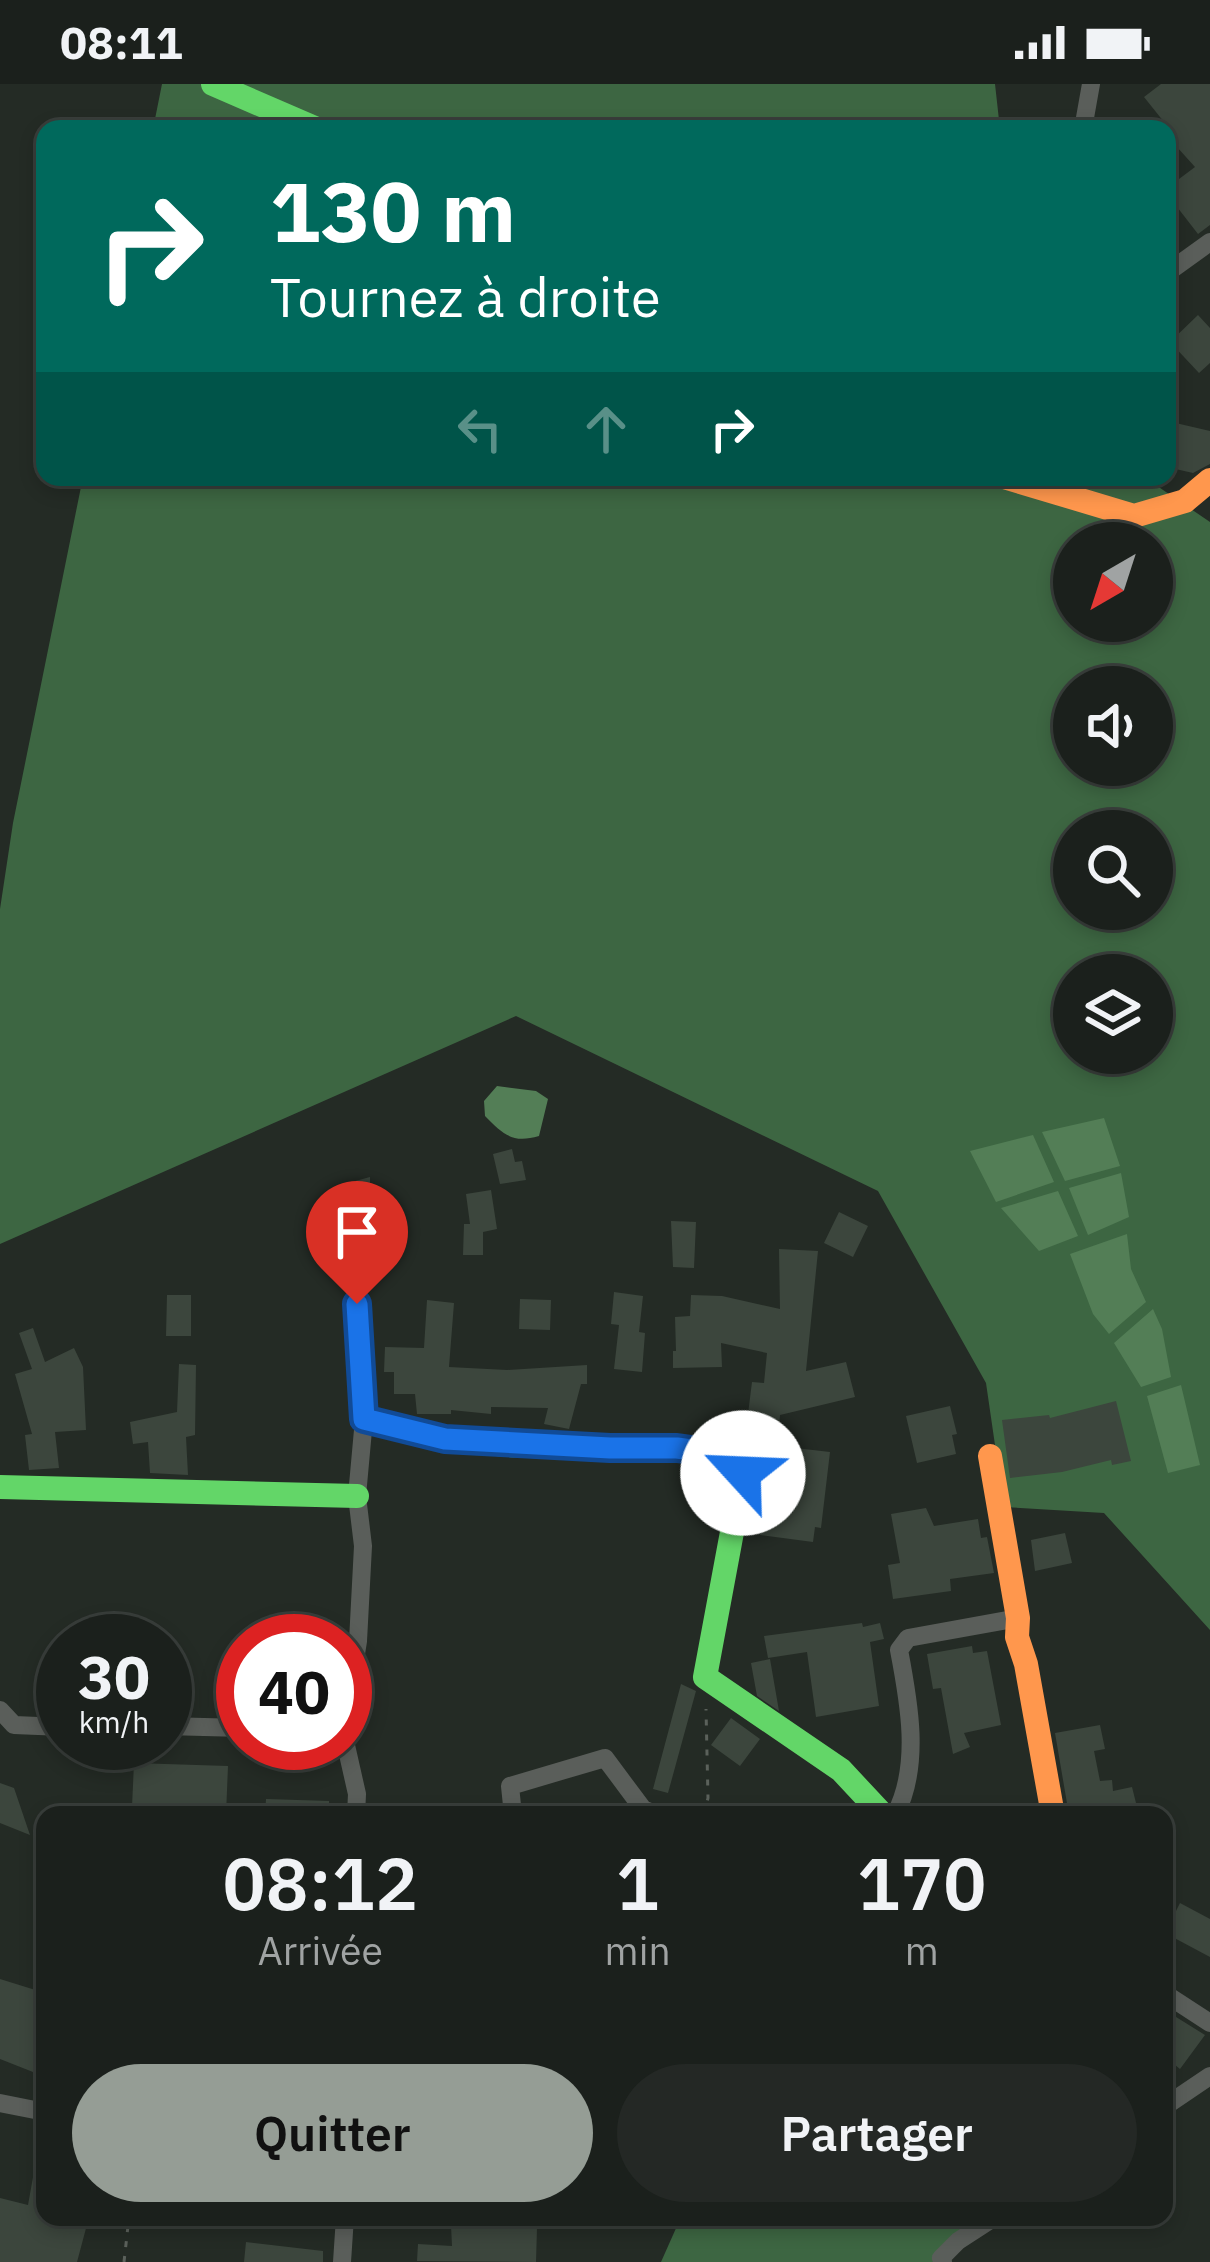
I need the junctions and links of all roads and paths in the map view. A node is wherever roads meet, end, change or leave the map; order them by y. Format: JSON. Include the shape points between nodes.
{"nodes":[{"id":1,"x":213,"y":84,"type":"edge"},
{"id":2,"x":1091,"y":84,"type":"edge"},
{"id":3,"x":297,"y":120,"type":"edge"},
{"id":4,"x":1085,"y":120,"type":"edge"},
{"id":5,"x":1210,"y":242,"type":"edge"},
{"id":6,"x":1176,"y":267,"type":"edge"},
{"id":7,"x":1210,"y":481,"type":"edge"},
{"id":8,"x":1034,"y":486,"type":"edge"},
{"id":9,"x":357,"y":1304,"type":"dead end"},
{"id":10,"x":364,"y":1419,"type":"junction"},
{"id":11,"x":990,"y":1456,"type":"dead end"},
{"id":12,"x":0,"y":1487,"type":"edge"},
{"id":13,"x":357,"y":1496,"type":"junction"},
{"id":14,"x":359,"y":1614,"type":"edge"},
{"id":15,"x":1018,"y":1618,"type":"junction"},
{"id":16,"x":705,"y":1677,"type":"junction"},
{"id":17,"x":0,"y":1710,"type":"edge"},
{"id":18,"x":36,"y":1726,"type":"edge"},
{"id":19,"x":352,"y":1770,"type":"edge"},
{"id":20,"x":356,"y":1806,"type":"edge"},
{"id":21,"x":512,"y":1806,"type":"edge"},
{"id":22,"x":641,"y":1806,"type":"edge"},
{"id":23,"x":706,"y":1806,"type":"edge"},
{"id":24,"x":876,"y":1806,"type":"edge"},
{"id":25,"x":899,"y":1806,"type":"edge"},
{"id":26,"x":1051,"y":1806,"type":"edge"},
{"id":27,"x":1173,"y":1999,"type":"edge"},
{"id":28,"x":1210,"y":2023,"type":"edge"},
{"id":29,"x":1210,"y":2076,"type":"edge"},
{"id":30,"x":1173,"y":2101,"type":"edge"},
{"id":31,"x":0,"y":2103,"type":"edge"},
{"id":32,"x":36,"y":2110,"type":"edge"},
{"id":33,"x":129,"y":2226,"type":"edge"},
{"id":34,"x":345,"y":2226,"type":"edge"},
{"id":35,"x":980,"y":2226,"type":"edge"},
{"id":36,"x":124,"y":2262,"type":"edge"},
{"id":37,"x":343,"y":2262,"type":"edge"},
{"id":38,"x":943,"y":2262,"type":"edge"}],
"edges":[{"from":1,"to":3,"type":"street"},
{"from":2,"to":4,"type":"street"},
{"from":5,"to":6,"type":"street"},
{"from":7,"to":8,"type":"street","via":[[1185,501],[1134,516]]},
{"from":9,"to":10,"type":"street"},
{"from":10,"to":13,"type":"street"},
{"from":10,"to":16,"type":"street","via":[[445,1439],[735,1456],[743,1473]]},
{"from":11,"to":15,"type":"street"},
{"from":12,"to":13,"type":"street"},
{"from":13,"to":14,"type":"street"},
{"from":15,"to":25,"type":"street","via":[[902,1644],[910,1770]]},
{"from":15,"to":26,"type":"street"},
{"from":16,"to":23,"type":"path"},
{"from":16,"to":24,"type":"street","via":[[817,1750]]},
{"from":17,"to":18,"type":"street","via":[[14,1725]]},
{"from":19,"to":20,"type":"street"},
{"from":21,"to":22,"type":"street","via":[[510,1786],[605,1758]]},
{"from":27,"to":28,"type":"street"},
{"from":29,"to":30,"type":"street"},
{"from":31,"to":32,"type":"street"},
{"from":33,"to":36,"type":"path"},
{"from":34,"to":37,"type":"street"},
{"from":35,"to":38,"type":"street"}]}
